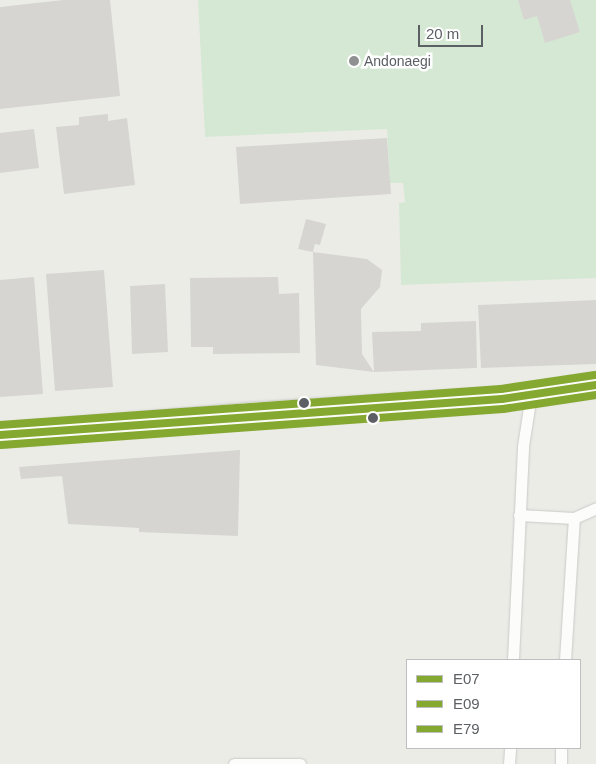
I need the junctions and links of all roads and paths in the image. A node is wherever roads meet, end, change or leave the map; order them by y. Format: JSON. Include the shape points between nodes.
{"nodes":[{"id":1,"x":596,"y":386,"type":"edge"},
{"id":2,"x":531,"y":395,"type":"junction"},
{"id":3,"x":0,"y":435,"type":"edge"},
{"id":4,"x":596,"y":508,"type":"edge"},
{"id":5,"x":519,"y":515,"type":"junction"},
{"id":6,"x":574,"y":518,"type":"junction"},
{"id":7,"x":513,"y":659,"type":"edge"},
{"id":8,"x":565,"y":659,"type":"edge"},
{"id":9,"x":510,"y":749,"type":"edge"},
{"id":10,"x":561,"y":749,"type":"edge"},
{"id":11,"x":234,"y":764,"type":"edge"},
{"id":12,"x":300,"y":764,"type":"edge"},
{"id":13,"x":510,"y":764,"type":"edge"},
{"id":14,"x":561,"y":764,"type":"edge"}],
"edges":[{"from":1,"to":2,"type":"street"},
{"from":2,"to":3,"type":"street"},
{"from":2,"to":5,"type":"lane","via":[[523,446]]},
{"from":4,"to":6,"type":"lane"},
{"from":5,"to":6,"type":"lane"},
{"from":5,"to":7,"type":"lane"},
{"from":6,"to":8,"type":"lane"},
{"from":9,"to":13,"type":"lane"},
{"from":10,"to":14,"type":"lane"},
{"from":11,"to":12,"type":"lane"}]}
